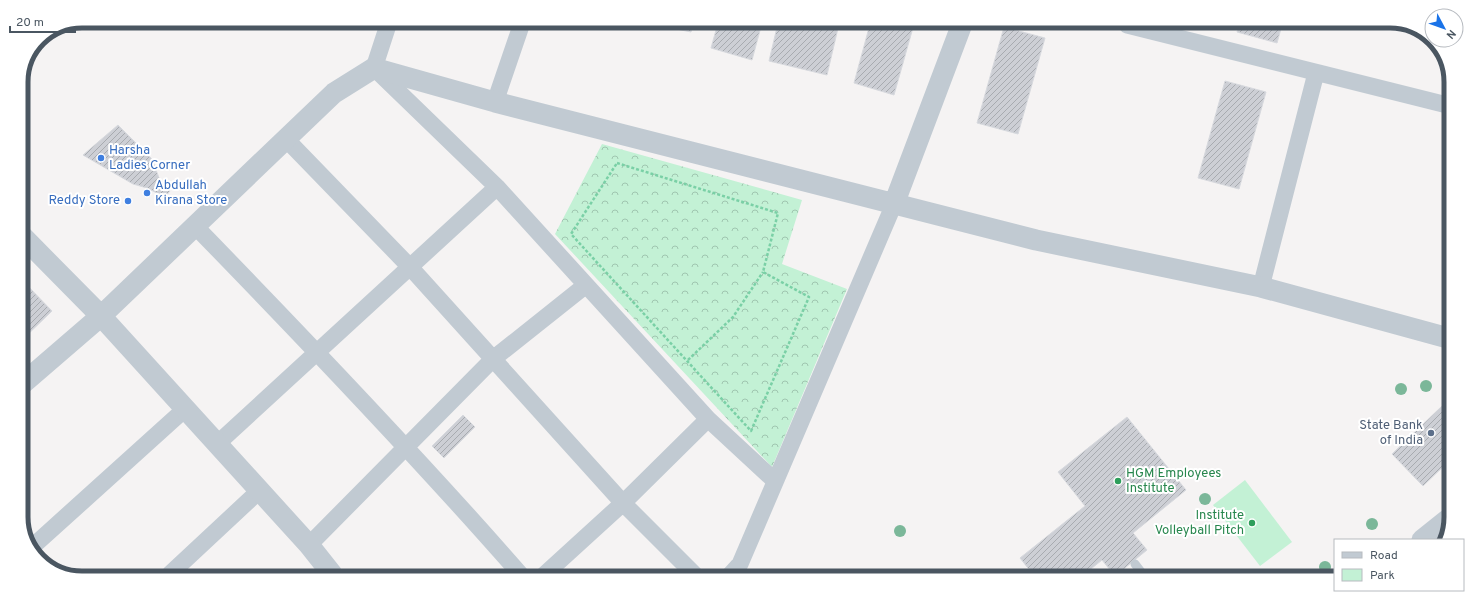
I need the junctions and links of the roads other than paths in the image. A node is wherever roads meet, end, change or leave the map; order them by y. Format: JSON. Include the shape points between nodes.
{"nodes":[{"id":1,"x":387,"y":28,"type":"edge"},
{"id":2,"x":520,"y":28,"type":"edge"},
{"id":3,"x":960,"y":28,"type":"edge"},
{"id":4,"x":1139,"y":28,"type":"edge"},
{"id":5,"x":374,"y":68,"type":"junction"},
{"id":6,"x":1316,"y":72,"type":"junction"},
{"id":7,"x":495,"y":102,"type":"junction"},
{"id":8,"x":1444,"y":104,"type":"edge"},
{"id":9,"x":286,"y":138,"type":"junction"},
{"id":10,"x":497,"y":187,"type":"junction"},
{"id":11,"x":894,"y":204,"type":"junction"},
{"id":12,"x":195,"y":226,"type":"junction"},
{"id":13,"x":28,"y":242,"type":"edge"},
{"id":14,"x":410,"y":267,"type":"junction"},
{"id":15,"x":586,"y":285,"type":"junction"},
{"id":16,"x":1261,"y":288,"type":"junction"},
{"id":17,"x":101,"y":316,"type":"junction"},
{"id":18,"x":1444,"y":337,"type":"edge"},
{"id":19,"x":318,"y":352,"type":"junction"},
{"id":20,"x":493,"y":359,"type":"junction"},
{"id":21,"x":28,"y":373,"type":"edge"},
{"id":22,"x":185,"y":409,"type":"junction"},
{"id":23,"x":708,"y":419,"type":"junction"},
{"id":24,"x":217,"y":444,"type":"junction"},
{"id":25,"x":406,"y":446,"type":"junction"},
{"id":26,"x":775,"y":481,"type":"junction"},
{"id":27,"x":259,"y":491,"type":"junction"},
{"id":28,"x":623,"y":503,"type":"junction"},
{"id":29,"x":1443,"y":523,"type":"edge"},
{"id":30,"x":1423,"y":539,"type":"edge"},
{"id":31,"x":35,"y":544,"type":"edge"},
{"id":32,"x":308,"y":545,"type":"junction"},
{"id":33,"x":1135,"y":564,"type":"dead end"},
{"id":34,"x":173,"y":571,"type":"edge"},
{"id":35,"x":330,"y":571,"type":"edge"},
{"id":36,"x":517,"y":571,"type":"edge"},
{"id":37,"x":548,"y":571,"type":"edge"},
{"id":38,"x":691,"y":571,"type":"edge"},
{"id":39,"x":734,"y":571,"type":"edge"},
{"id":40,"x":1140,"y":571,"type":"edge"}],
"edges":[{"from":1,"to":5,"type":"street"},
{"from":2,"to":7,"type":"street"},
{"from":3,"to":11,"type":"street"},
{"from":4,"to":6,"type":"street"},
{"from":5,"to":7,"type":"street"},
{"from":5,"to":9,"type":"street","via":[[334,93]]},
{"from":5,"to":10,"type":"street"},
{"from":6,"to":8,"type":"street"},
{"from":6,"to":16,"type":"street"},
{"from":7,"to":11,"type":"street"},
{"from":9,"to":12,"type":"street"},
{"from":9,"to":14,"type":"street"},
{"from":10,"to":14,"type":"street"},
{"from":10,"to":15,"type":"street"},
{"from":11,"to":16,"type":"street","via":[[1036,240]]},
{"from":11,"to":26,"type":"street"},
{"from":12,"to":17,"type":"street"},
{"from":12,"to":19,"type":"street"},
{"from":13,"to":17,"type":"street"},
{"from":14,"to":19,"type":"street"},
{"from":14,"to":20,"type":"street"},
{"from":15,"to":20,"type":"street"},
{"from":15,"to":23,"type":"street"},
{"from":16,"to":18,"type":"street"},
{"from":17,"to":21,"type":"street"},
{"from":17,"to":22,"type":"street"},
{"from":19,"to":24,"type":"street"},
{"from":19,"to":25,"type":"street"},
{"from":20,"to":25,"type":"street"},
{"from":20,"to":28,"type":"street"},
{"from":22,"to":24,"type":"street"},
{"from":22,"to":31,"type":"street"},
{"from":23,"to":26,"type":"street"},
{"from":23,"to":28,"type":"street"},
{"from":24,"to":27,"type":"street"},
{"from":25,"to":32,"type":"street"},
{"from":25,"to":36,"type":"street"},
{"from":26,"to":39,"type":"street","via":[[740,564]]},
{"from":27,"to":32,"type":"street"},
{"from":27,"to":34,"type":"street"},
{"from":28,"to":37,"type":"street"},
{"from":28,"to":38,"type":"street"},
{"from":29,"to":30,"type":"street"},
{"from":32,"to":35,"type":"street"},
{"from":33,"to":40,"type":"lane"}]}
